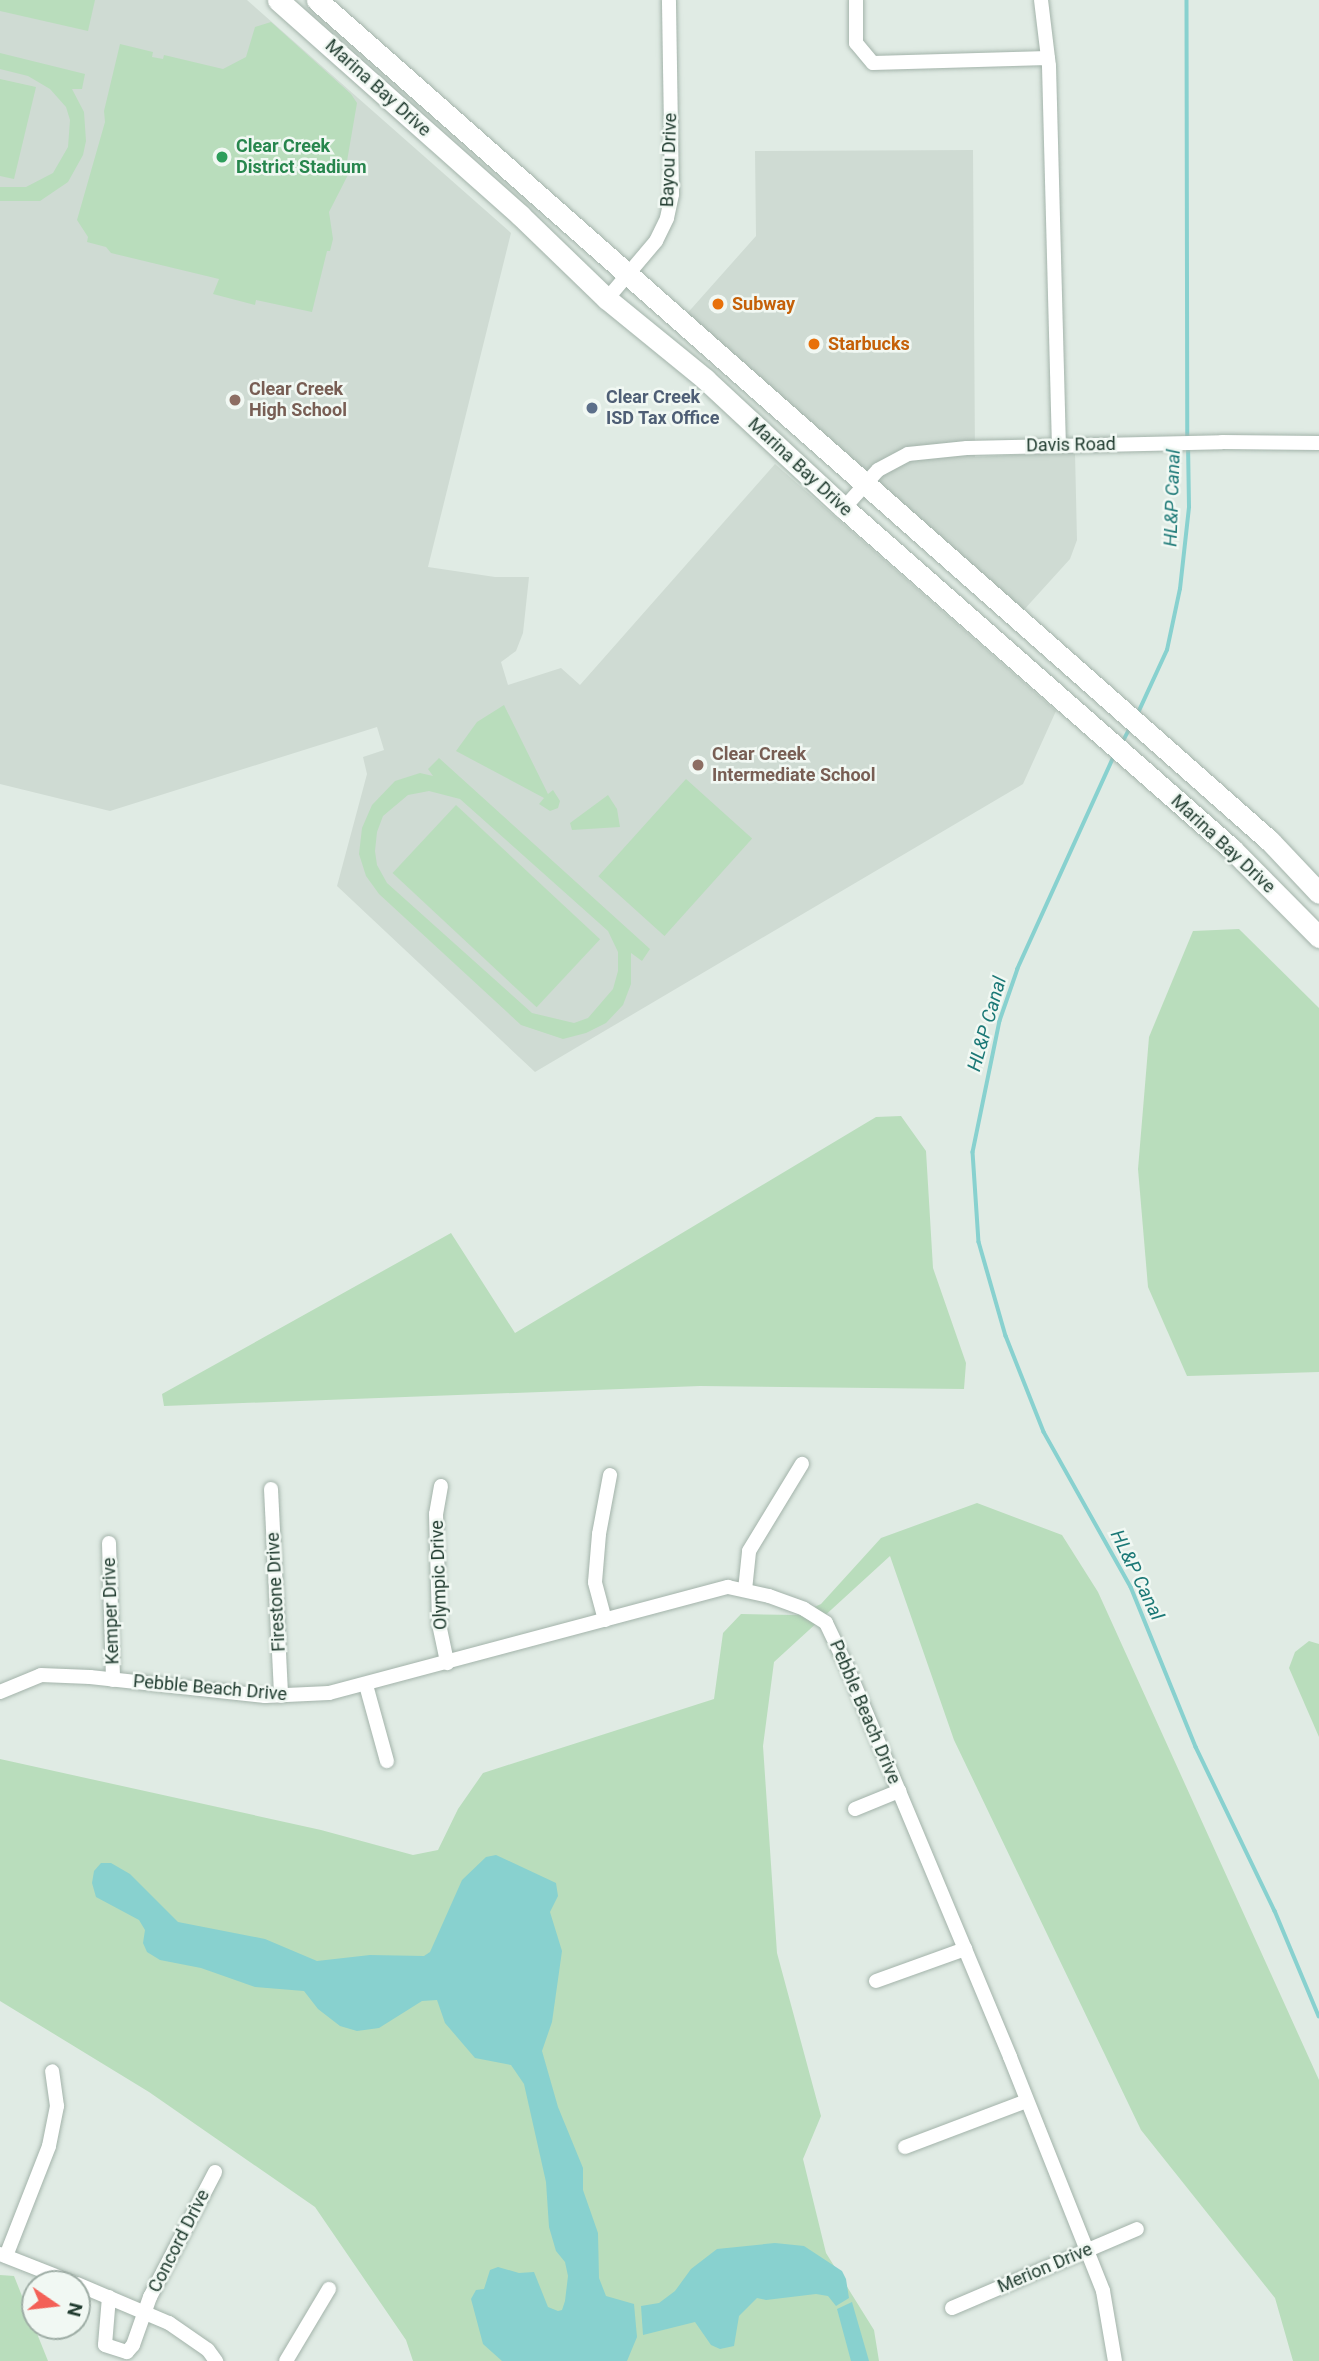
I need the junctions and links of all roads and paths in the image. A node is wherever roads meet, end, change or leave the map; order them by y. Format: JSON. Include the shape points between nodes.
{"nodes":[{"id":1,"x":278,"y":0,"type":"edge"},
{"id":2,"x":317,"y":0,"type":"edge"},
{"id":3,"x":669,"y":0,"type":"edge"},
{"id":4,"x":856,"y":0,"type":"edge"},
{"id":5,"x":1041,"y":0,"type":"edge"},
{"id":6,"x":1048,"y":58,"type":"junction"},
{"id":7,"x":388,"y":62,"type":"junction"},
{"id":8,"x":370,"y":80,"type":"junction"},
{"id":9,"x":524,"y":185,"type":"junction"},
{"id":10,"x":507,"y":204,"type":"junction"},
{"id":11,"x":627,"y":275,"type":"junction"},
{"id":12,"x":607,"y":299,"type":"junction"},
{"id":13,"x":727,"y":362,"type":"junction"},
{"id":14,"x":705,"y":379,"type":"junction"},
{"id":15,"x":772,"y":405,"type":"junction"},
{"id":16,"x":755,"y":424,"type":"junction"},
{"id":17,"x":1319,"y":443,"type":"edge"},
{"id":18,"x":1059,"y":445,"type":"junction"},
{"id":19,"x":864,"y":485,"type":"junction"},
{"id":20,"x":844,"y":508,"type":"junction"},
{"id":21,"x":1036,"y":633,"type":"junction"},
{"id":22,"x":1014,"y":659,"type":"junction"},
{"id":23,"x":1270,"y":841,"type":"junction"},
{"id":24,"x":1232,"y":849,"type":"junction"},
{"id":25,"x":1319,"y":893,"type":"edge"},
{"id":26,"x":1319,"y":937,"type":"edge"},
{"id":27,"x":802,"y":1464,"type":"dead end"},
{"id":28,"x":610,"y":1475,"type":"dead end"},
{"id":29,"x":441,"y":1486,"type":"dead end"},
{"id":30,"x":271,"y":1489,"type":"dead end"},
{"id":31,"x":109,"y":1543,"type":"dead end"},
{"id":32,"x":745,"y":1590,"type":"junction"},
{"id":33,"x":604,"y":1620,"type":"junction"},
{"id":34,"x":447,"y":1663,"type":"junction"},
{"id":35,"x":113,"y":1679,"type":"junction"},
{"id":36,"x":366,"y":1685,"type":"junction"},
{"id":37,"x":0,"y":1692,"type":"edge"},
{"id":38,"x":281,"y":1696,"type":"junction"},
{"id":39,"x":387,"y":1761,"type":"dead end"},
{"id":40,"x":899,"y":1791,"type":"junction"},
{"id":41,"x":855,"y":1808,"type":"dead end"},
{"id":42,"x":965,"y":1950,"type":"junction"},
{"id":43,"x":876,"y":1981,"type":"dead end"},
{"id":44,"x":52,"y":2071,"type":"dead end"},
{"id":45,"x":1027,"y":2101,"type":"junction"},
{"id":46,"x":905,"y":2147,"type":"dead end"},
{"id":47,"x":215,"y":2172,"type":"dead end"},
{"id":48,"x":1137,"y":2229,"type":"dead end"},
{"id":49,"x":1086,"y":2251,"type":"junction"},
{"id":50,"x":3,"y":2255,"type":"edge"},
{"id":51,"x":41,"y":2270,"type":"edge"},
{"id":52,"x":91,"y":2290,"type":"edge"},
{"id":53,"x":330,"y":2290,"type":"dead end"},
{"id":54,"x":109,"y":2297,"type":"junction"},
{"id":55,"x":952,"y":2308,"type":"dead end"},
{"id":56,"x":145,"y":2312,"type":"junction"},
{"id":57,"x":216,"y":2361,"type":"edge"},
{"id":58,"x":286,"y":2361,"type":"edge"},
{"id":59,"x":1115,"y":2361,"type":"edge"}],
"edges":[{"from":1,"to":8,"type":"main road","name":"Marina Bay Drive"},
{"from":2,"to":7,"type":"main road","name":"Marina Bay Drive"},
{"from":3,"to":11,"type":"street","name":"Bayou Drive","via":[[672,194],[656,241]]},
{"from":4,"to":6,"type":"street","via":[[856,43],[873,63]]},
{"from":5,"to":6,"type":"street"},
{"from":6,"to":18,"type":"street"},
{"from":7,"to":8,"type":"main road"},
{"from":7,"to":9,"type":"main road","name":"Marina Bay Drive"},
{"from":8,"to":10,"type":"main road","name":"Marina Bay Drive"},
{"from":9,"to":10,"type":"main road"},
{"from":9,"to":11,"type":"main road","name":"Marina Bay Drive"},
{"from":10,"to":12,"type":"main road","name":"Marina Bay Drive"},
{"from":11,"to":12,"type":"street","name":"Bayou Drive"},
{"from":11,"to":13,"type":"main road","name":"Marina Bay Drive"},
{"from":12,"to":14,"type":"main road","name":"Marina Bay Drive"},
{"from":13,"to":14,"type":"main road"},
{"from":13,"to":15,"type":"main road","name":"Marina Bay Drive"},
{"from":14,"to":16,"type":"main road","name":"Marina Bay Drive"},
{"from":15,"to":16,"type":"main road"},
{"from":15,"to":19,"type":"main road","name":"Marina Bay Drive"},
{"from":16,"to":20,"type":"main road","name":"Marina Bay Drive"},
{"from":17,"to":18,"type":"street","name":"Davis Road"},
{"from":18,"to":19,"type":"street","name":"Davis Road","via":[[908,454],[878,470]]},
{"from":19,"to":20,"type":"street","name":"Davis Road"},
{"from":19,"to":21,"type":"main road","name":"Marina Bay Drive"},
{"from":20,"to":22,"type":"main road","name":"Marina Bay Drive"},
{"from":21,"to":22,"type":"main road"},
{"from":21,"to":23,"type":"main road","name":"Marina Bay Drive"},
{"from":22,"to":24,"type":"main road","name":"Marina Bay Drive"},
{"from":23,"to":24,"type":"main road","via":[[1265,851]]},
{"from":23,"to":25,"type":"main road","name":"Marina Bay Drive"},
{"from":24,"to":26,"type":"main road","name":"Marina Bay Drive"},
{"from":27,"to":32,"type":"street","via":[[749,1551]]},
{"from":28,"to":33,"type":"street","via":[[595,1582]]},
{"from":29,"to":34,"type":"street","name":"Olympic Drive","via":[[436,1514],[439,1624]]},
{"from":30,"to":38,"type":"street","name":"Firestone Drive"},
{"from":31,"to":35,"type":"street","name":"Kemper Drive"},
{"from":32,"to":33,"type":"street","name":"Pebble Beach Drive","via":[[728,1587]]},
{"from":32,"to":40,"type":"street","name":"Pebble Beach Drive","via":[[791,1603],[826,1623]]},
{"from":33,"to":34,"type":"street","name":"Pebble Beach Drive"},
{"from":34,"to":36,"type":"street","name":"Pebble Beach Drive"},
{"from":35,"to":37,"type":"street","name":"Pebble Beach Drive","via":[[41,1675]]},
{"from":35,"to":38,"type":"street","name":"Pebble Beach Drive"},
{"from":36,"to":38,"type":"street","name":"Pebble Beach Drive"},
{"from":36,"to":39,"type":"street"},
{"from":40,"to":41,"type":"street"},
{"from":40,"to":42,"type":"street","name":"Pebble Beach Drive"},
{"from":42,"to":43,"type":"street"},
{"from":42,"to":45,"type":"street","name":"Pebble Beach Drive"},
{"from":44,"to":50,"type":"street","via":[[57,2106],[49,2146]]},
{"from":45,"to":46,"type":"street"},
{"from":45,"to":49,"type":"street","name":"Pebble Beach Drive"},
{"from":47,"to":56,"type":"street","name":"Concord Drive"},
{"from":48,"to":49,"type":"street","name":"Merion Drive"},
{"from":49,"to":55,"type":"street","name":"Merion Drive"},
{"from":49,"to":59,"type":"street","name":"Pebble Beach Drive","via":[[1103,2291]]},
{"from":50,"to":51,"type":"street"},
{"from":52,"to":54,"type":"street"},
{"from":53,"to":58,"type":"street"},
{"from":54,"to":56,"type":"street"},
{"from":54,"to":56,"type":"street","name":"Concord Drive","via":[[105,2345],[111,2348],[127,2353]]},
{"from":56,"to":57,"type":"street","via":[[169,2323],[208,2350]]}]}
